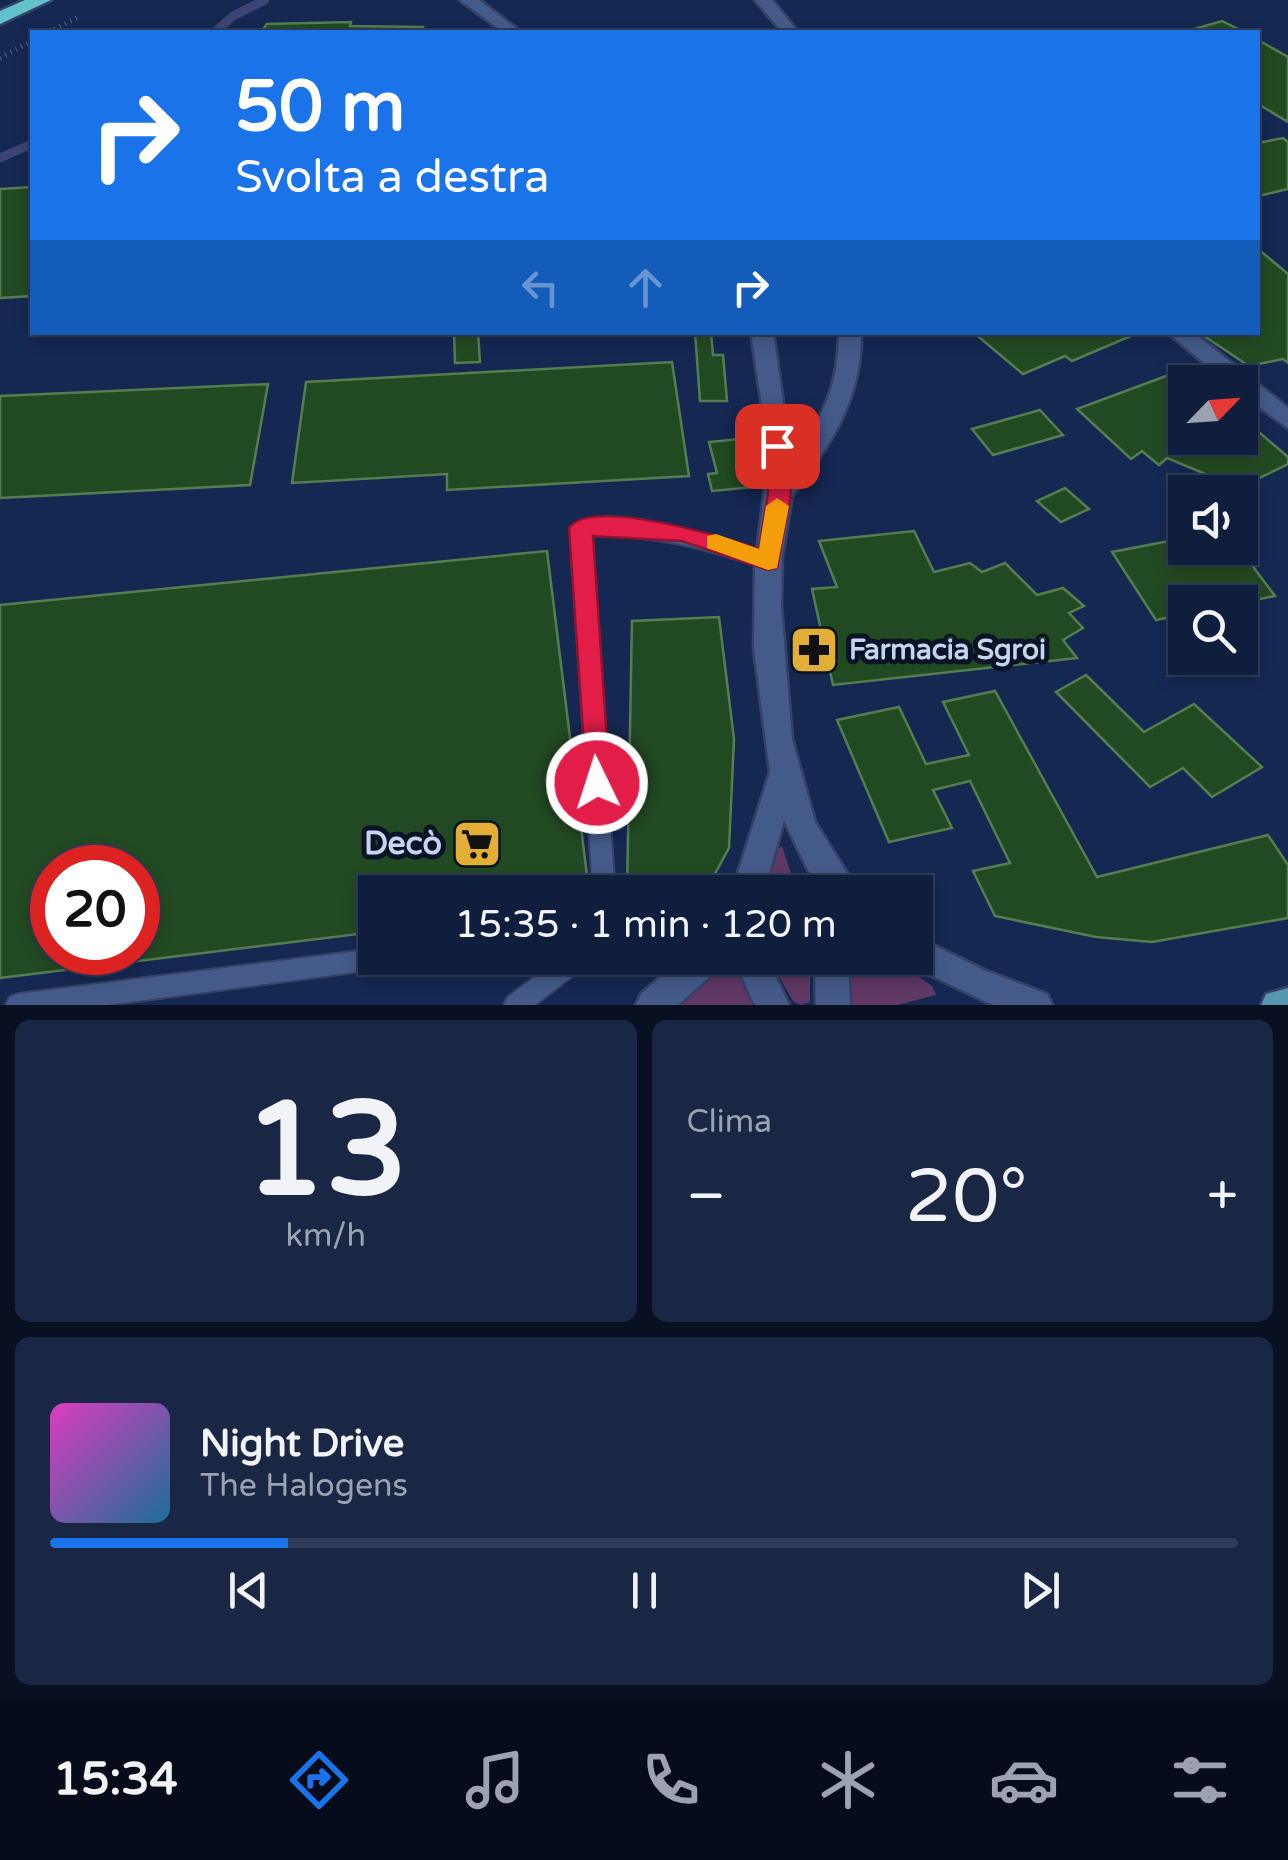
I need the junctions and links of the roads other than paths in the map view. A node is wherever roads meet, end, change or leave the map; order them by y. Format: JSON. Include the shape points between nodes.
{"nodes":[{"id":1,"x":14,"y":0,"type":"edge"},
{"id":2,"x":41,"y":0,"type":"edge"},
{"id":3,"x":468,"y":0,"type":"edge"},
{"id":4,"x":763,"y":0,"type":"edge"},
{"id":5,"x":0,"y":6,"type":"edge"},
{"id":6,"x":0,"y":18,"type":"edge"},
{"id":7,"x":510,"y":30,"type":"edge"},
{"id":8,"x":788,"y":30,"type":"edge"},
{"id":9,"x":763,"y":335,"type":"edge"},
{"id":10,"x":850,"y":335,"type":"edge"},
{"id":11,"x":1182,"y":335,"type":"edge"},
{"id":12,"x":1288,"y":420,"type":"edge"},
{"id":13,"x":779,"y":494,"type":"junction"},
{"id":14,"x":768,"y":562,"type":"junction"},
{"id":15,"x":782,"y":777,"type":"junction"},
{"id":16,"x":603,"y":875,"type":"edge"},
{"id":17,"x":753,"y":875,"type":"edge"},
{"id":18,"x":819,"y":875,"type":"edge"},
{"id":19,"x":933,"y":960,"type":"edge"},
{"id":20,"x":358,"y":962,"type":"edge"},
{"id":21,"x":556,"y":975,"type":"edge"},
{"id":22,"x":687,"y":975,"type":"edge"},
{"id":23,"x":758,"y":975,"type":"edge"},
{"id":24,"x":832,"y":975,"type":"edge"},
{"id":25,"x":1288,"y":1004,"type":"edge"},
{"id":26,"x":18,"y":1005,"type":"edge"},
{"id":27,"x":516,"y":1005,"type":"edge"},
{"id":28,"x":653,"y":1005,"type":"edge"},
{"id":29,"x":772,"y":1005,"type":"edge"},
{"id":30,"x":833,"y":1005,"type":"edge"},
{"id":31,"x":1035,"y":1005,"type":"edge"},
{"id":32,"x":1278,"y":1005,"type":"edge"}],
"edges":[{"from":1,"to":5,"type":"highway"},
{"from":2,"to":6,"type":"highway"},
{"from":3,"to":7,"type":"street"},
{"from":4,"to":8,"type":"street"},
{"from":9,"to":13,"type":"street"},
{"from":10,"to":13,"type":"street","via":[[844,398],[824,438]]},
{"from":11,"to":12,"type":"street"},
{"from":13,"to":14,"type":"street"},
{"from":14,"to":15,"type":"street"},
{"from":14,"to":16,"type":"lane","via":[[684,533],[580,528]]},
{"from":15,"to":17,"type":"street"},
{"from":15,"to":18,"type":"street"},
{"from":19,"to":31,"type":"street"},
{"from":20,"to":26,"type":"lane"},
{"from":21,"to":27,"type":"lane"},
{"from":22,"to":28,"type":"street"},
{"from":23,"to":29,"type":"street"},
{"from":24,"to":30,"type":"street"},
{"from":25,"to":32,"type":"main road"}]}
